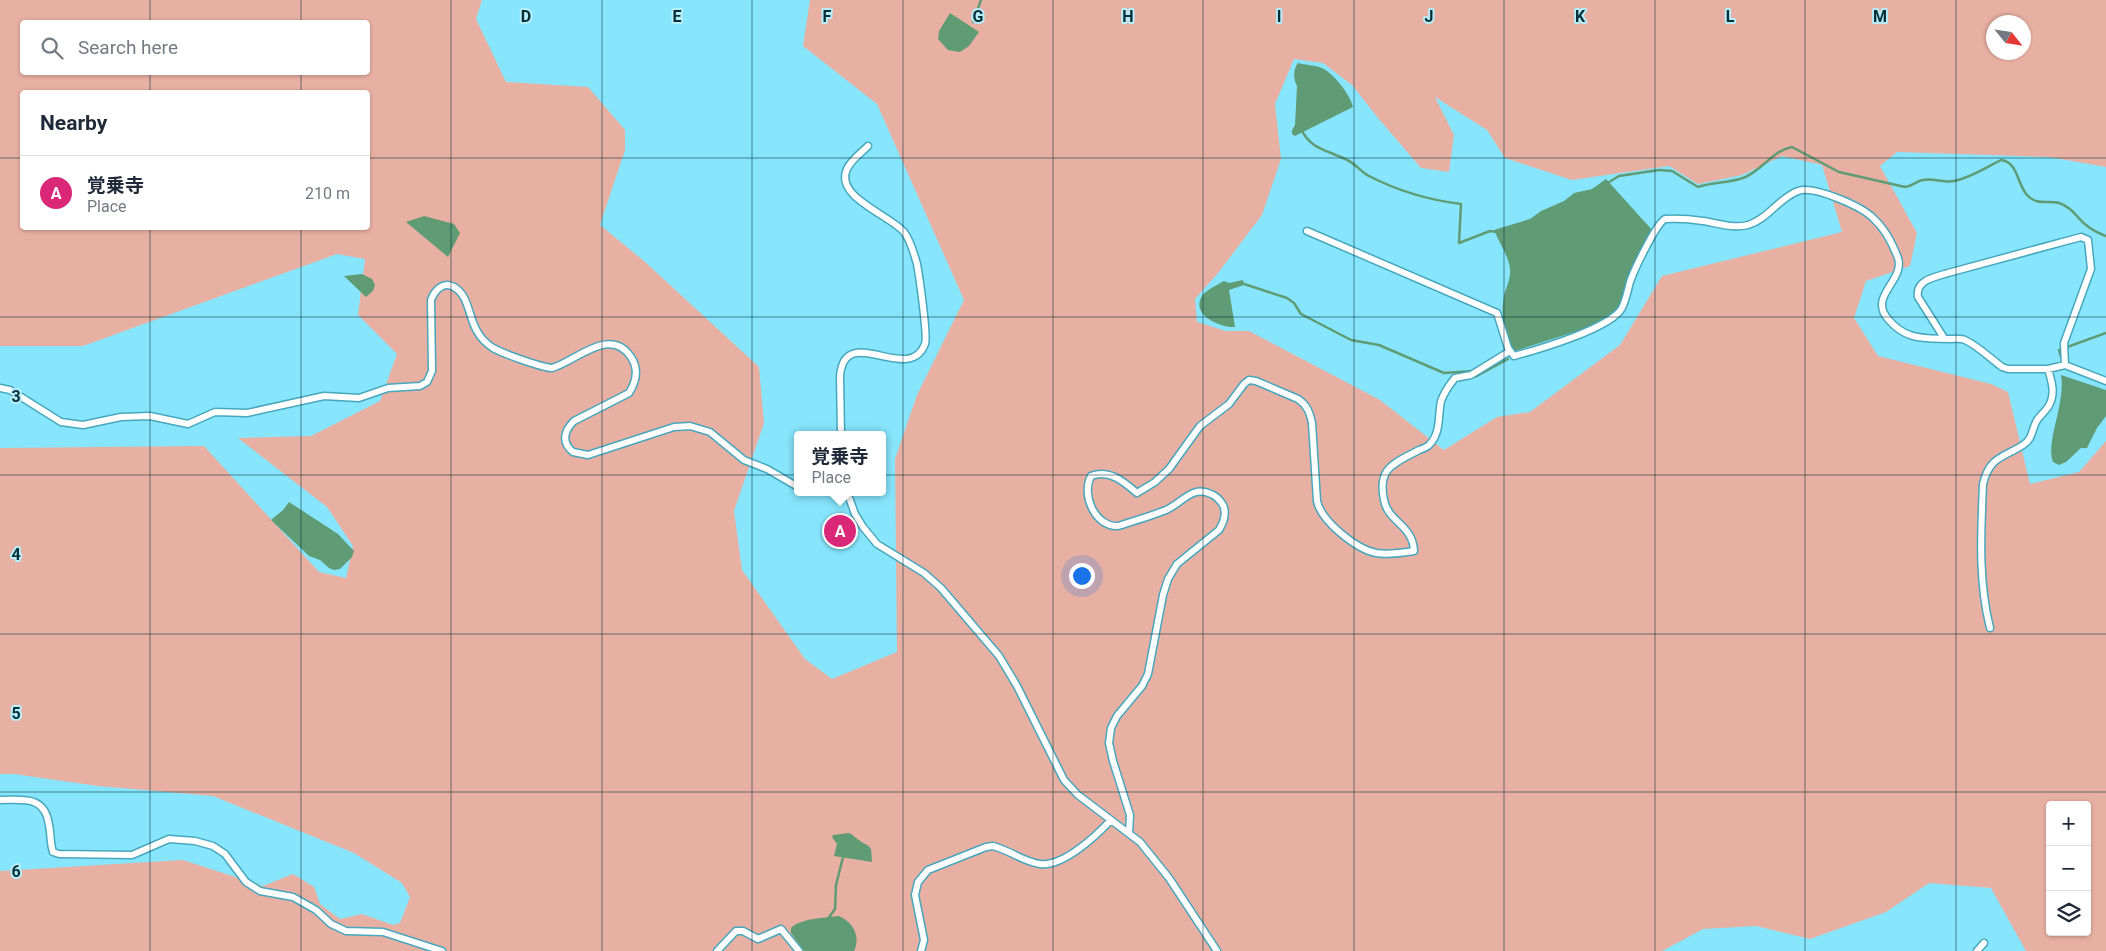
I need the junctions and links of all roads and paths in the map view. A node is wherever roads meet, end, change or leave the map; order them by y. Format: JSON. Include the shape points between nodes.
{"nodes":[{"id":1,"x":868,"y":146,"type":"dead end"},
{"id":2,"x":1307,"y":231,"type":"dead end"},
{"id":3,"x":1944,"y":338,"type":"junction"},
{"id":4,"x":1510,"y":351,"type":"junction"},
{"id":5,"x":2065,"y":365,"type":"junction"},
{"id":6,"x":2048,"y":369,"type":"junction"},
{"id":7,"x":2106,"y":381,"type":"edge"},
{"id":8,"x":0,"y":388,"type":"edge"},
{"id":9,"x":841,"y":431,"type":"edge"},
{"id":10,"x":794,"y":485,"type":"edge"},
{"id":11,"x":848,"y":496,"type":"edge"},
{"id":12,"x":1990,"y":628,"type":"dead end"},
{"id":13,"x":0,"y":800,"type":"edge"},
{"id":14,"x":1111,"y":820,"type":"junction"},
{"id":15,"x":1129,"y":833,"type":"junction"},
{"id":16,"x":1984,"y":943,"type":"dead end"},
{"id":17,"x":442,"y":951,"type":"edge"},
{"id":18,"x":717,"y":951,"type":"edge"},
{"id":19,"x":799,"y":951,"type":"edge"},
{"id":20,"x":922,"y":951,"type":"edge"},
{"id":21,"x":1217,"y":951,"type":"edge"},
{"id":22,"x":1977,"y":951,"type":"edge"}],
"edges":[{"from":1,"to":9,"type":"street","via":[[847,170],[848,188],[905,234],[917,265],[926,338],[919,354],[912,358],[894,359],[863,352],[849,356],[840,376]]},
{"from":2,"to":4,"type":"street","via":[[1497,313]]},
{"from":3,"to":4,"type":"street","via":[[1922,339],[1908,335],[1887,319],[1881,302],[1899,268],[1898,257],[1874,218],[1845,202],[1805,190],[1793,193],[1747,225],[1665,219],[1658,225],[1636,268],[1624,304],[1610,320],[1536,350],[1514,356]]},
{"from":3,"to":5,"type":"street","via":[[1918,298],[1920,285],[1928,280],[2081,237],[2088,240],[2091,269],[2064,349]]},
{"from":3,"to":6,"type":"street","via":[[1964,339],[2002,367]]},
{"from":4,"to":15,"type":"street","via":[[1471,375],[1455,378],[1442,400],[1436,435],[1429,445],[1389,467],[1385,474],[1383,487],[1388,512],[1411,536],[1414,551],[1373,552],[1349,540],[1324,516],[1317,501],[1310,414],[1298,399],[1256,380],[1244,384],[1229,404],[1200,426],[1169,469],[1137,493],[1109,473],[1099,472],[1091,476],[1086,492],[1093,510],[1110,526],[1168,509],[1191,493],[1200,491],[1219,500],[1225,513],[1219,530],[1177,564],[1168,580],[1162,596],[1148,674],[1111,728],[1109,742],[1130,815]]},
{"from":5,"to":6,"type":"street"},
{"from":5,"to":7,"type":"street"},
{"from":6,"to":12,"type":"street","via":[[2053,391],[2049,406],[2036,421],[2024,445],[1994,461],[1986,474],[1980,546]]},
{"from":8,"to":10,"type":"street","via":[[10,390],[61,422],[83,425],[121,417],[150,416],[188,424],[215,412],[247,412],[324,396],[359,398],[388,388],[420,386],[427,382],[432,371],[431,300],[434,291],[448,285],[462,294],[476,331],[494,348],[552,368],[602,344],[612,345],[629,354],[636,372],[630,394],[574,421],[564,436],[572,452],[588,455],[674,427],[690,426],[710,432],[744,460]]},
{"from":11,"to":14,"type":"street","via":[[863,527],[878,544],[924,573],[941,588],[999,656],[1064,780]]},
{"from":13,"to":17,"type":"street","via":[[32,800],[45,809],[53,852],[132,855],[169,839],[195,841],[213,846],[224,854],[246,882],[260,891],[293,896],[346,931],[383,932]]},
{"from":14,"to":15,"type":"street"},
{"from":14,"to":20,"type":"street","via":[[1058,861],[1040,864],[993,846],[928,870],[918,882],[915,895],[924,940]]},
{"from":15,"to":21,"type":"street","via":[[1164,871]]},
{"from":16,"to":22,"type":"street"},
{"from":18,"to":19,"type":"street","via":[[736,931],[758,939],[781,929]]}]}
